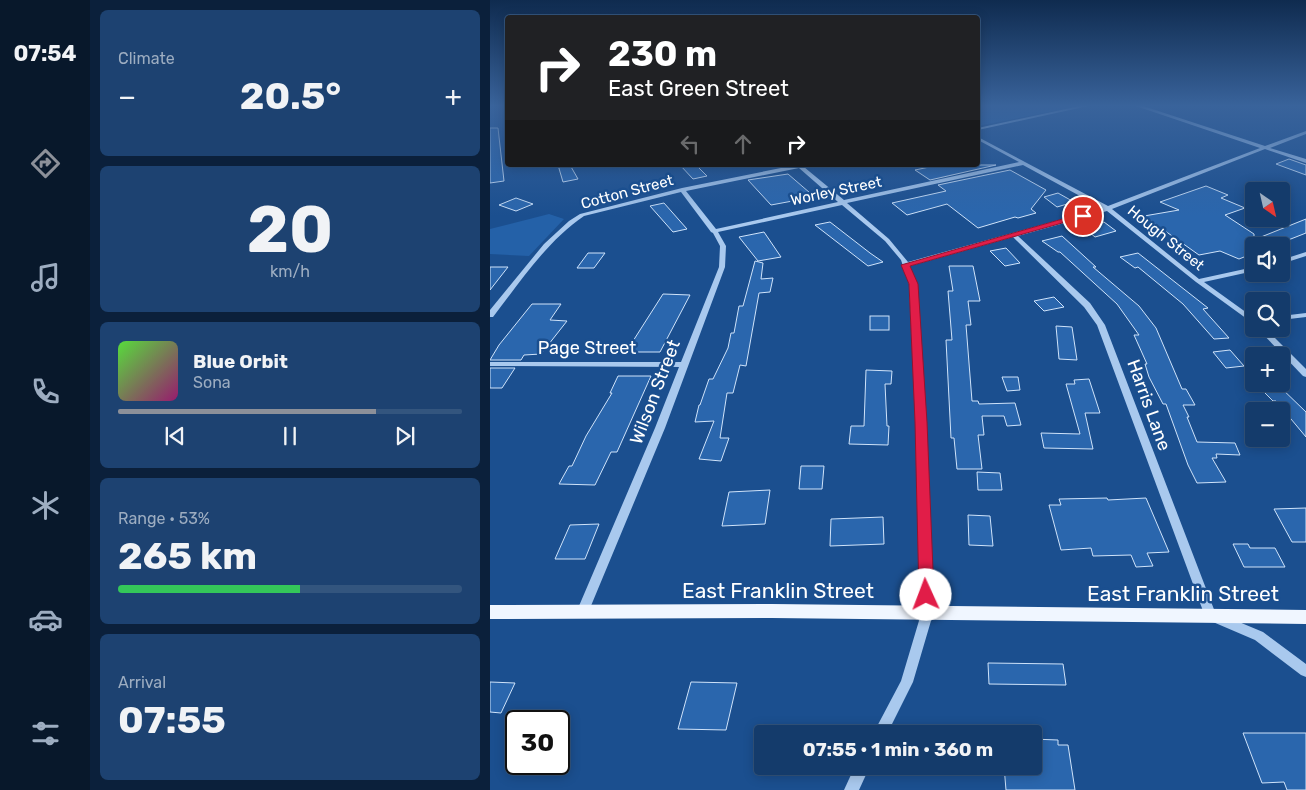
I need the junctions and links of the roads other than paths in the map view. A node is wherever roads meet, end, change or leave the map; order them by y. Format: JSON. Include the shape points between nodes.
{"nodes":[{"id":1,"x":985,"y":142,"type":"edge"},
{"id":2,"x":1246,"y":142,"type":"edge"},
{"id":3,"x":1280,"y":142,"type":"edge"},
{"id":4,"x":1264,"y":148,"type":"junction"},
{"id":5,"x":1306,"y":161,"type":"edge"},
{"id":6,"x":1023,"y":163,"type":"junction"},
{"id":7,"x":792,"y":167,"type":"edge"},
{"id":8,"x":804,"y":167,"type":"edge"},
{"id":9,"x":682,"y":190,"type":"junction"},
{"id":10,"x":842,"y":202,"type":"junction"},
{"id":11,"x":1107,"y":208,"type":"junction"},
{"id":12,"x":713,"y":231,"type":"junction"},
{"id":13,"x":1014,"y":234,"type":"junction"},
{"id":14,"x":1306,"y":254,"type":"edge"},
{"id":15,"x":1290,"y":259,"type":"edge"},
{"id":16,"x":905,"y":265,"type":"junction"},
{"id":17,"x":1245,"y":271,"type":"edge"},
{"id":18,"x":1198,"y":281,"type":"junction"},
{"id":19,"x":490,"y":315,"type":"edge"},
{"id":20,"x":1245,"y":315,"type":"edge"},
{"id":21,"x":1306,"y":315,"type":"edge"},
{"id":22,"x":1290,"y":317,"type":"edge"},
{"id":23,"x":1270,"y":337,"type":"edge"},
{"id":24,"x":490,"y":364,"type":"edge"},
{"id":25,"x":684,"y":365,"type":"junction"},
{"id":26,"x":1306,"y":374,"type":"edge"},
{"id":27,"x":490,"y":612,"type":"edge"},
{"id":28,"x":582,"y":613,"type":"junction"},
{"id":29,"x":927,"y":614,"type":"junction"},
{"id":30,"x":1210,"y":615,"type":"junction"},
{"id":31,"x":1306,"y":616,"type":"edge"},
{"id":32,"x":1306,"y":671,"type":"edge"},
{"id":33,"x":885,"y":725,"type":"edge"},
{"id":34,"x":858,"y":775,"type":"edge"},
{"id":35,"x":851,"y":790,"type":"edge"}],
"edges":[{"from":1,"to":6,"type":"street","name":"Hough Street"},
{"from":2,"to":4,"type":"street"},
{"from":3,"to":4,"type":"street"},
{"from":4,"to":5,"type":"street"},
{"from":4,"to":11,"type":"street"},
{"from":6,"to":10,"type":"street","name":"Worley Street"},
{"from":6,"to":11,"type":"street","name":"Hough Street"},
{"from":7,"to":9,"type":"street","name":"Cotton Street"},
{"from":8,"to":10,"type":"street"},
{"from":9,"to":12,"type":"street","name":"Wilson Street"},
{"from":9,"to":19,"type":"street","name":"Cotton Street","via":[[597,210],[574,219]]},
{"from":10,"to":12,"type":"street","name":"Worley Street"},
{"from":10,"to":16,"type":"street","via":[[887,240]]},
{"from":11,"to":13,"type":"street"},
{"from":11,"to":18,"type":"street","name":"Hough Street"},
{"from":12,"to":25,"type":"street","name":"Wilson Street","via":[[723,246],[722,267]]},
{"from":13,"to":16,"type":"street"},
{"from":13,"to":30,"type":"street","name":"Harris Lane","via":[[1087,305],[1101,325]]},
{"from":14,"to":15,"type":"street"},
{"from":16,"to":29,"type":"street","via":[[914,294]]},
{"from":17,"to":18,"type":"street"},
{"from":18,"to":20,"type":"street","name":"Hough Street"},
{"from":21,"to":22,"type":"street"},
{"from":23,"to":26,"type":"street"},
{"from":24,"to":25,"type":"street","name":"Page Street"},
{"from":25,"to":28,"type":"street","name":"Wilson Street"},
{"from":27,"to":28,"type":"main road","name":"East Franklin Street"},
{"from":28,"to":29,"type":"main road","name":"East Franklin Street","via":[[772,611]]},
{"from":29,"to":30,"type":"main road","name":"East Franklin Street"},
{"from":29,"to":33,"type":"street","via":[[908,682]]},
{"from":30,"to":31,"type":"main road","name":"East Franklin Street"},
{"from":30,"to":32,"type":"street","via":[[1259,636]]},
{"from":34,"to":35,"type":"street"}]}
